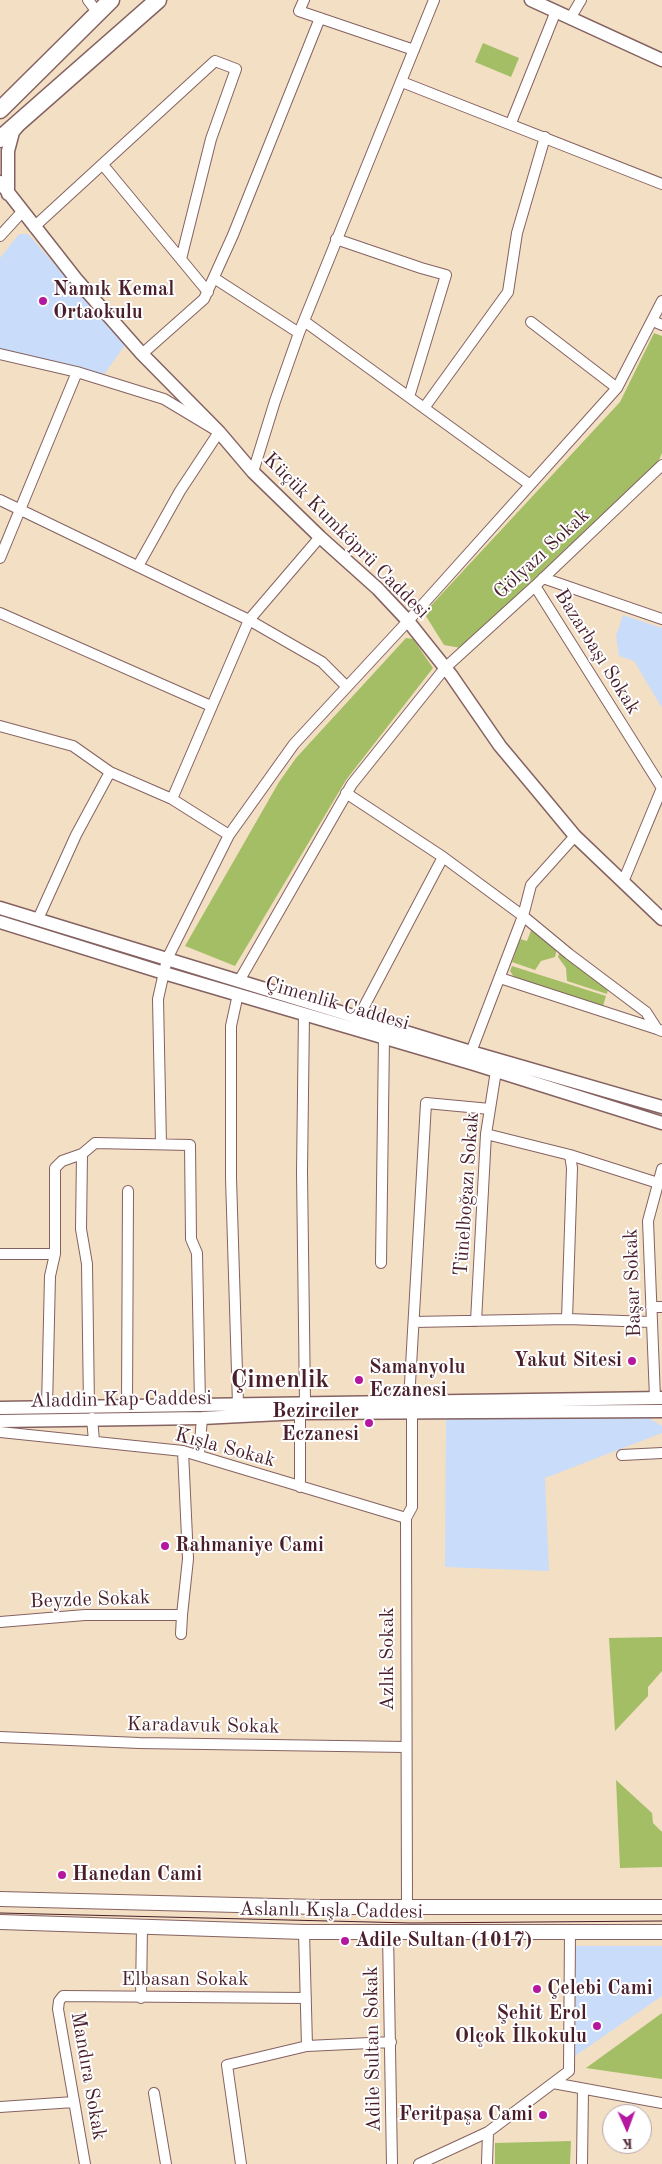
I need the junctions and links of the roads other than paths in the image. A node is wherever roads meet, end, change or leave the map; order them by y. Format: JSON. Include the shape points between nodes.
{"nodes":[{"id":1,"x":111,"y":0,"type":"edge"},
{"id":2,"x":158,"y":0,"type":"edge"},
{"id":3,"x":304,"y":0,"type":"edge"},
{"id":4,"x":434,"y":0,"type":"edge"},
{"id":5,"x":531,"y":0,"type":"edge"},
{"id":6,"x":581,"y":0,"type":"edge"},
{"id":7,"x":93,"y":6,"type":"edge"},
{"id":8,"x":556,"y":11,"type":"junction"},
{"id":9,"x":320,"y":18,"type":"junction"},
{"id":10,"x":571,"y":18,"type":"junction"},
{"id":11,"x":414,"y":50,"type":"junction"},
{"id":12,"x":662,"y":60,"type":"edge"},
{"id":13,"x":402,"y":82,"type":"junction"},
{"id":14,"x":2,"y":108,"type":"edge"},
{"id":15,"x":31,"y":111,"type":"junction"},
{"id":16,"x":512,"y":123,"type":"junction"},
{"id":17,"x":545,"y":137,"type":"junction"},
{"id":18,"x":0,"y":139,"type":"edge"},
{"id":19,"x":103,"y":165,"type":"junction"},
{"id":20,"x":0,"y":182,"type":"edge"},
{"id":21,"x":662,"y":184,"type":"edge"},
{"id":22,"x":4,"y":191,"type":"edge"},
{"id":23,"x":22,"y":212,"type":"junction"},
{"id":24,"x":34,"y":227,"type":"junction"},
{"id":25,"x":0,"y":236,"type":"edge"},
{"id":26,"x":336,"y":239,"type":"junction"},
{"id":27,"x":181,"y":259,"type":"junction"},
{"id":28,"x":214,"y":278,"type":"junction"},
{"id":29,"x":208,"y":292,"type":"junction"},
{"id":30,"x":662,"y":301,"type":"edge"},
{"id":31,"x":304,"y":321,"type":"junction"},
{"id":32,"x":532,"y":322,"type":"dead end"},
{"id":33,"x":657,"y":323,"type":"edge"},
{"id":34,"x":299,"y":333,"type":"junction"},
{"id":35,"x":0,"y":354,"type":"edge"},
{"id":36,"x":142,"y":354,"type":"junction"},
{"id":37,"x":76,"y":372,"type":"junction"},
{"id":38,"x":617,"y":388,"type":"junction"},
{"id":39,"x":409,"y":397,"type":"junction"},
{"id":40,"x":424,"y":408,"type":"junction"},
{"id":41,"x":218,"y":432,"type":"junction"},
{"id":42,"x":662,"y":465,"type":"edge"},
{"id":43,"x":253,"y":472,"type":"junction"},
{"id":44,"x":530,"y":484,"type":"junction"},
{"id":45,"x":0,"y":500,"type":"edge"},
{"id":46,"x":20,"y":509,"type":"junction"},
{"id":47,"x":320,"y":537,"type":"junction"},
{"id":48,"x":0,"y":558,"type":"edge"},
{"id":49,"x":138,"y":566,"type":"junction"},
{"id":50,"x":544,"y":578,"type":"junction"},
{"id":51,"x":535,"y":586,"type":"junction"},
{"id":52,"x":0,"y":613,"type":"edge"},
{"id":53,"x":662,"y":619,"type":"edge"},
{"id":54,"x":249,"y":620,"type":"junction"},
{"id":55,"x":408,"y":621,"type":"junction"},
{"id":56,"x":445,"y":668,"type":"junction"},
{"id":57,"x":347,"y":687,"type":"junction"},
{"id":58,"x":210,"y":706,"type":"junction"},
{"id":59,"x":0,"y":726,"type":"edge"},
{"id":60,"x":110,"y":772,"type":"junction"},
{"id":61,"x":662,"y":788,"type":"edge"},
{"id":62,"x":346,"y":793,"type":"junction"},
{"id":63,"x":172,"y":799,"type":"junction"},
{"id":64,"x":660,"y":800,"type":"edge"},
{"id":65,"x":229,"y":835,"type":"junction"},
{"id":66,"x":576,"y":836,"type":"junction"},
{"id":67,"x":443,"y":857,"type":"junction"},
{"id":68,"x":623,"y":882,"type":"junction"},
{"id":69,"x":0,"y":908,"type":"edge"},
{"id":70,"x":523,"y":916,"type":"junction"},
{"id":71,"x":38,"y":919,"type":"junction"},
{"id":72,"x":662,"y":920,"type":"edge"},
{"id":73,"x":0,"y":922,"type":"edge"},
{"id":74,"x":167,"y":959,"type":"junction"},
{"id":75,"x":164,"y":973,"type":"junction"},
{"id":76,"x":500,"y":978,"type":"junction"},
{"id":77,"x":239,"y":981,"type":"junction"},
{"id":78,"x":238,"y":994,"type":"junction"},
{"id":79,"x":304,"y":1014,"type":"junction"},
{"id":80,"x":358,"y":1018,"type":"junction"},
{"id":81,"x":659,"y":1030,"type":"edge"},
{"id":82,"x":384,"y":1038,"type":"junction"},
{"id":83,"x":471,"y":1052,"type":"junction"},
{"id":84,"x":496,"y":1071,"type":"junction"},
{"id":85,"x":662,"y":1107,"type":"edge"},
{"id":86,"x":490,"y":1109,"type":"junction"},
{"id":87,"x":662,"y":1123,"type":"edge"},
{"id":88,"x":486,"y":1134,"type":"junction"},
{"id":89,"x":161,"y":1144,"type":"junction"},
{"id":90,"x":82,"y":1154,"type":"junction"},
{"id":91,"x":570,"y":1155,"type":"junction"},
{"id":92,"x":662,"y":1169,"type":"edge"},
{"id":93,"x":658,"y":1183,"type":"junction"},
{"id":94,"x":128,"y":1191,"type":"dead end"},
{"id":95,"x":0,"y":1254,"type":"edge"},
{"id":96,"x":55,"y":1254,"type":"junction"},
{"id":97,"x":381,"y":1263,"type":"dead end"},
{"id":98,"x":657,"y":1307,"type":"edge"},
{"id":99,"x":567,"y":1319,"type":"junction"},
{"id":100,"x":476,"y":1321,"type":"junction"},
{"id":101,"x":414,"y":1322,"type":"junction"},
{"id":102,"x":651,"y":1322,"type":"junction"},
{"id":103,"x":200,"y":1404,"type":"junction"},
{"id":104,"x":238,"y":1404,"type":"junction"},
{"id":105,"x":658,"y":1404,"type":"edge"},
{"id":106,"x":127,"y":1406,"type":"junction"},
{"id":107,"x":47,"y":1407,"type":"junction"},
{"id":108,"x":303,"y":1407,"type":"junction"},
{"id":109,"x":411,"y":1407,"type":"junction"},
{"id":110,"x":0,"y":1408,"type":"edge"},
{"id":111,"x":91,"y":1412,"type":"junction"},
{"id":112,"x":202,"y":1418,"type":"junction"},
{"id":113,"x":0,"y":1420,"type":"edge"},
{"id":114,"x":0,"y":1432,"type":"edge"},
{"id":115,"x":94,"y":1441,"type":"junction"},
{"id":116,"x":184,"y":1451,"type":"junction"},
{"id":117,"x":662,"y":1453,"type":"edge"},
{"id":118,"x":199,"y":1455,"type":"junction"},
{"id":119,"x":622,"y":1455,"type":"dead end"},
{"id":120,"x":300,"y":1487,"type":"junction"},
{"id":121,"x":406,"y":1518,"type":"junction"},
{"id":122,"x":182,"y":1614,"type":"junction"},
{"id":123,"x":0,"y":1622,"type":"edge"},
{"id":124,"x":181,"y":1634,"type":"dead end"},
{"id":125,"x":0,"y":1737,"type":"edge"},
{"id":126,"x":405,"y":1747,"type":"junction"},
{"id":127,"x":0,"y":1898,"type":"edge"},
{"id":128,"x":662,"y":1907,"type":"edge"},
{"id":129,"x":407,"y":1908,"type":"junction"},
{"id":130,"x":0,"y":1922,"type":"edge"},
{"id":131,"x":142,"y":1927,"type":"junction"},
{"id":132,"x":304,"y":1932,"type":"junction"},
{"id":133,"x":570,"y":1932,"type":"junction"},
{"id":134,"x":662,"y":1932,"type":"edge"},
{"id":135,"x":388,"y":1933,"type":"junction"},
{"id":136,"x":63,"y":1996,"type":"joint"},
{"id":137,"x":141,"y":1998,"type":"junction"},
{"id":138,"x":306,"y":1998,"type":"junction"},
{"id":139,"x":391,"y":2042,"type":"junction"},
{"id":140,"x":307,"y":2046,"type":"junction"},
{"id":141,"x":554,"y":2082,"type":"junction"},
{"id":142,"x":583,"y":2090,"type":"junction"},
{"id":143,"x":154,"y":2094,"type":"dead end"},
{"id":144,"x":74,"y":2102,"type":"junction"},
{"id":145,"x":662,"y":2103,"type":"edge"},
{"id":146,"x":0,"y":2107,"type":"edge"},
{"id":147,"x":488,"y":2132,"type":"junction"},
{"id":148,"x":86,"y":2164,"type":"edge"},
{"id":149,"x":166,"y":2164,"type":"edge"},
{"id":150,"x":241,"y":2164,"type":"edge"},
{"id":151,"x":392,"y":2164,"type":"edge"},
{"id":152,"x":419,"y":2164,"type":"edge"},
{"id":153,"x":488,"y":2164,"type":"edge"},
{"id":154,"x":582,"y":2164,"type":"edge"}],
"edges":[{"from":1,"to":7,"type":"main road"},
{"from":2,"to":15,"type":"main road"},
{"from":3,"to":9,"type":"street","via":[[299,11]]},
{"from":4,"to":11,"type":"street"},
{"from":5,"to":8,"type":"street"},
{"from":6,"to":10,"type":"street"},
{"from":7,"to":14,"type":"main road"},
{"from":8,"to":10,"type":"street"},
{"from":8,"to":16,"type":"street"},
{"from":9,"to":11,"type":"street"},
{"from":9,"to":28,"type":"street"},
{"from":10,"to":12,"type":"street"},
{"from":11,"to":13,"type":"street"},
{"from":13,"to":16,"type":"street"},
{"from":13,"to":26,"type":"street"},
{"from":15,"to":18,"type":"main road"},
{"from":15,"to":22,"type":"street","via":[[13,132]]},
{"from":16,"to":17,"type":"street"},
{"from":17,"to":21,"type":"street"},
{"from":17,"to":40,"type":"street","via":[[517,233],[508,292]]},
{"from":19,"to":24,"type":"street"},
{"from":19,"to":27,"type":"street"},
{"from":19,"to":27,"type":"street","via":[[215,61],[236,70],[211,139]]},
{"from":20,"to":22,"type":"street","name":"Küçük Kumköprü Caddesi"},
{"from":22,"to":23,"type":"street","name":"Küçük Kumköprü Caddesi"},
{"from":23,"to":24,"type":"street","name":"Küçük Kumköprü Caddesi"},
{"from":23,"to":25,"type":"street"},
{"from":24,"to":36,"type":"street","name":"Küçük Kumköprü Caddesi"},
{"from":26,"to":31,"type":"street"},
{"from":26,"to":39,"type":"street","via":[[446,275]]},
{"from":27,"to":29,"type":"street"},
{"from":28,"to":29,"type":"street"},
{"from":28,"to":34,"type":"street"},
{"from":29,"to":36,"type":"street"},
{"from":30,"to":33,"type":"street"},
{"from":31,"to":34,"type":"street"},
{"from":31,"to":39,"type":"street"},
{"from":32,"to":38,"type":"street"},
{"from":33,"to":38,"type":"street"},
{"from":34,"to":43,"type":"street"},
{"from":35,"to":37,"type":"street"},
{"from":36,"to":41,"type":"street","name":"Küçük Kumköprü Caddesi"},
{"from":37,"to":41,"type":"street","via":[[164,399]]},
{"from":37,"to":46,"type":"street"},
{"from":38,"to":44,"type":"street"},
{"from":39,"to":40,"type":"street"},
{"from":40,"to":44,"type":"street"},
{"from":41,"to":43,"type":"street","name":"Küçük Kumköprü Caddesi"},
{"from":41,"to":49,"type":"street"},
{"from":42,"to":50,"type":"street","name":"Gölyazı Sokak"},
{"from":43,"to":47,"type":"street","name":"Küçük Kumköprü Caddesi"},
{"from":44,"to":55,"type":"street"},
{"from":45,"to":46,"type":"street"},
{"from":46,"to":48,"type":"street"},
{"from":46,"to":49,"type":"street"},
{"from":47,"to":54,"type":"street"},
{"from":47,"to":55,"type":"street","name":"Küçük Kumköprü Caddesi","via":[[378,588]]},
{"from":49,"to":54,"type":"street"},
{"from":50,"to":51,"type":"street","name":"Gölyazı Sokak"},
{"from":50,"to":53,"type":"street"},
{"from":51,"to":56,"type":"street","name":"Gölyazı Sokak"},
{"from":51,"to":61,"type":"street","name":"Bazarbaşı Sokak"},
{"from":52,"to":58,"type":"street"},
{"from":54,"to":57,"type":"street","via":[[322,662]]},
{"from":54,"to":58,"type":"street"},
{"from":55,"to":56,"type":"street","name":"Küçük Kumköprü Caddesi"},
{"from":55,"to":57,"type":"street"},
{"from":56,"to":62,"type":"street","name":"Gölyazı Sokak"},
{"from":56,"to":66,"type":"street","name":"Küçük Kumköprü Caddesi","via":[[500,746]]},
{"from":57,"to":65,"type":"street","via":[[294,744]]},
{"from":58,"to":63,"type":"street"},
{"from":59,"to":60,"type":"street","via":[[73,746]]},
{"from":60,"to":63,"type":"street"},
{"from":60,"to":71,"type":"street","via":[[76,835]]},
{"from":61,"to":64,"type":"street"},
{"from":62,"to":67,"type":"street"},
{"from":62,"to":77,"type":"street","name":"Gölyazı Sokak"},
{"from":63,"to":65,"type":"street"},
{"from":64,"to":68,"type":"street"},
{"from":65,"to":74,"type":"street"},
{"from":66,"to":68,"type":"street","name":"Küçük Kumköprü Caddesi"},
{"from":66,"to":70,"type":"street","via":[[531,885]]},
{"from":67,"to":70,"type":"street"},
{"from":67,"to":80,"type":"street"},
{"from":68,"to":72,"type":"street","name":"Küçük Kumköprü Caddesi"},
{"from":69,"to":71,"type":"street","name":"Çimenlik Caddesi"},
{"from":70,"to":76,"type":"street"},
{"from":70,"to":81,"type":"street","via":[[646,1012]]},
{"from":71,"to":74,"type":"street","name":"Çimenlik Caddesi"},
{"from":73,"to":75,"type":"street","name":"Çimenlik Caddesi"},
{"from":74,"to":75,"type":"street"},
{"from":74,"to":77,"type":"street","name":"Çimenlik Caddesi"},
{"from":75,"to":78,"type":"street","name":"Çimenlik Caddesi"},
{"from":75,"to":89,"type":"street","via":[[158,999]]},
{"from":76,"to":81,"type":"street"},
{"from":76,"to":83,"type":"street"},
{"from":77,"to":80,"type":"street","name":"Çimenlik Caddesi"},
{"from":78,"to":79,"type":"street","name":"Çimenlik Caddesi"},
{"from":78,"to":104,"type":"street","via":[[231,1026],[231,1045]]},
{"from":79,"to":82,"type":"street","name":"Çimenlik Caddesi"},
{"from":79,"to":108,"type":"street"},
{"from":80,"to":83,"type":"street","name":"Çimenlik Caddesi"},
{"from":82,"to":84,"type":"street","name":"Çimenlik Caddesi"},
{"from":82,"to":97,"type":"street"},
{"from":83,"to":85,"type":"street","name":"Çimenlik Caddesi"},
{"from":84,"to":86,"type":"street","name":"Tünelboğazı Sokak"},
{"from":84,"to":87,"type":"street","name":"Çimenlik Caddesi"},
{"from":86,"to":88,"type":"street","name":"Tünelboğazı Sokak"},
{"from":86,"to":101,"type":"street","name":"Azlık Sokak","via":[[426,1103]]},
{"from":88,"to":91,"type":"street"},
{"from":88,"to":100,"type":"street","name":"Tünelboğazı Sokak"},
{"from":89,"to":90,"type":"street","via":[[95,1143]]},
{"from":89,"to":103,"type":"street","via":[[190,1145],[191,1239],[197,1254]]},
{"from":90,"to":96,"type":"street","via":[[62,1161],[55,1168]]},
{"from":90,"to":111,"type":"street","via":[[81,1228],[87,1264]]},
{"from":91,"to":93,"type":"street"},
{"from":91,"to":99,"type":"street"},
{"from":92,"to":93,"type":"street","name":"Başar Sokak"},
{"from":93,"to":98,"type":"street","name":"Başar Sokak","via":[[648,1221]]},
{"from":94,"to":106,"type":"street"},
{"from":95,"to":96,"type":"street"},
{"from":96,"to":107,"type":"street","via":[[50,1276]]},
{"from":98,"to":102,"type":"street","name":"Başar Sokak"},
{"from":99,"to":100,"type":"street"},
{"from":99,"to":102,"type":"street"},
{"from":100,"to":101,"type":"street"},
{"from":101,"to":109,"type":"street","name":"Azlık Sokak"},
{"from":102,"to":105,"type":"street","name":"Başar Sokak"},
{"from":103,"to":104,"type":"street","name":"Aladdin Kap Caddesi"},
{"from":103,"to":106,"type":"street","name":"Aladdin Kap Caddesi"},
{"from":104,"to":108,"type":"street","name":"Aladdin Kap Caddesi"},
{"from":105,"to":109,"type":"street","name":"Aladdin Kap Caddesi"},
{"from":106,"to":111,"type":"street","name":"Aladdin Kap Caddesi"},
{"from":107,"to":110,"type":"street","name":"Aladdin Kap Caddesi"},
{"from":107,"to":111,"type":"street","name":"Aladdin Kap Caddesi"},
{"from":108,"to":109,"type":"street","name":"Aladdin Kap Caddesi"},
{"from":108,"to":112,"type":"street","name":"Aladdin Kap Caddesi"},
{"from":108,"to":120,"type":"street"},
{"from":109,"to":121,"type":"street","name":"Azlık Sokak","via":[[412,1507]]},
{"from":111,"to":112,"type":"street","name":"Aladdin Kap Caddesi"},
{"from":111,"to":113,"type":"street","name":"Aladdin Kap Caddesi"},
{"from":111,"to":115,"type":"street"},
{"from":112,"to":118,"type":"street"},
{"from":114,"to":115,"type":"street","name":"Kışla Sokak"},
{"from":115,"to":116,"type":"street","name":"Kışla Sokak"},
{"from":116,"to":118,"type":"street","name":"Kışla Sokak"},
{"from":116,"to":122,"type":"street","via":[[188,1559]]},
{"from":117,"to":119,"type":"street"},
{"from":118,"to":120,"type":"street","name":"Kışla Sokak"},
{"from":120,"to":121,"type":"street","name":"Kışla Sokak"},
{"from":121,"to":126,"type":"street","name":"Azlık Sokak"},
{"from":122,"to":123,"type":"street","name":"Beyzde Sokak","via":[[85,1615]]},
{"from":122,"to":124,"type":"street"},
{"from":125,"to":126,"type":"street","name":"Karadavuk Sokak","via":[[139,1743]]},
{"from":126,"to":129,"type":"street","name":"Azlık Sokak"},
{"from":127,"to":129,"type":"main road","name":"Aslanlı Kışla Caddesi"},
{"from":128,"to":129,"type":"main road","name":"Aslanlı Kışla Caddesi"},
{"from":130,"to":131,"type":"main road","name":"Aslanlı Kışla Caddesi"},
{"from":131,"to":132,"type":"main road","name":"Aslanlı Kışla Caddesi"},
{"from":131,"to":137,"type":"street"},
{"from":132,"to":135,"type":"main road","name":"Aslanlı Kışla Caddesi"},
{"from":132,"to":138,"type":"street"},
{"from":133,"to":134,"type":"main road","name":"Aslanlı Kışla Caddesi"},
{"from":133,"to":135,"type":"main road","name":"Aslanlı Kışla Caddesi"},
{"from":133,"to":141,"type":"street","via":[[569,2071]]},
{"from":135,"to":139,"type":"street","name":"Adile Sultan Sokak"},
{"from":136,"to":137,"type":"street","name":"Elbasan Sokak"},
{"from":136,"to":144,"type":"street","name":"Mandıra Sokak","via":[[58,2009]]},
{"from":137,"to":138,"type":"street","name":"Elbasan Sokak"},
{"from":138,"to":140,"type":"street"},
{"from":139,"to":140,"type":"street"},
{"from":139,"to":151,"type":"street","name":"Adile Sultan Sokak"},
{"from":140,"to":150,"type":"street","via":[[227,2065]]},
{"from":141,"to":142,"type":"street"},
{"from":141,"to":147,"type":"street"},
{"from":142,"to":145,"type":"street"},
{"from":142,"to":154,"type":"street"},
{"from":143,"to":149,"type":"street"},
{"from":144,"to":146,"type":"street"},
{"from":144,"to":148,"type":"street","name":"Mandıra Sokak"},
{"from":147,"to":152,"type":"street"},
{"from":147,"to":153,"type":"street"}]}
